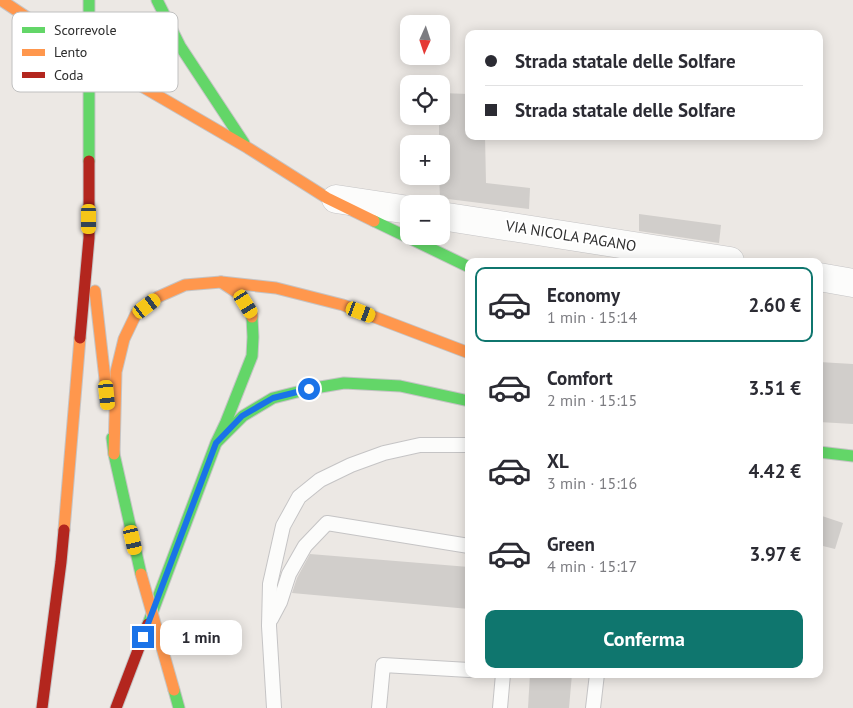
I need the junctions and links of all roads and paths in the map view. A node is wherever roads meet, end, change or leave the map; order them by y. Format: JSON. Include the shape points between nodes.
{"nodes":[{"id":1,"x":1,"y":0,"type":"edge"},
{"id":2,"x":157,"y":0,"type":"edge"},
{"id":3,"x":19,"y":12,"type":"edge"},
{"id":4,"x":163,"y":12,"type":"edge"},
{"id":5,"x":178,"y":42,"type":"edge"},
{"id":6,"x":89,"y":92,"type":"edge"},
{"id":7,"x":152,"y":92,"type":"edge"},
{"id":8,"x":248,"y":148,"type":"junction"},
{"id":9,"x":327,"y":198,"type":"junction"},
{"id":10,"x":400,"y":209,"type":"edge"},
{"id":11,"x":450,"y":217,"type":"edge"},
{"id":12,"x":88,"y":238,"type":"junction"},
{"id":13,"x":711,"y":258,"type":"edge"},
{"id":14,"x":465,"y":265,"type":"edge"},
{"id":15,"x":823,"y":278,"type":"edge"},
{"id":16,"x":221,"y":282,"type":"junction"},
{"id":17,"x":853,"y":283,"type":"edge"},
{"id":18,"x":465,"y":351,"type":"edge"},
{"id":19,"x":465,"y":400,"type":"edge"},
{"id":20,"x":216,"y":443,"type":"junction"},
{"id":21,"x":465,"y":445,"type":"edge"},
{"id":22,"x":823,"y":452,"type":"edge"},
{"id":23,"x":114,"y":454,"type":"junction"},
{"id":24,"x":853,"y":456,"type":"edge"},
{"id":25,"x":465,"y":545,"type":"edge"},
{"id":26,"x":269,"y":626,"type":"junction"},
{"id":27,"x":465,"y":670,"type":"edge"},
{"id":28,"x":503,"y":678,"type":"edge"},
{"id":29,"x":597,"y":678,"type":"edge"},
{"id":30,"x":42,"y":708,"type":"edge"},
{"id":31,"x":116,"y":708,"type":"edge"},
{"id":32,"x":179,"y":708,"type":"edge"},
{"id":33,"x":274,"y":708,"type":"edge"},
{"id":34,"x":379,"y":708,"type":"edge"},
{"id":35,"x":500,"y":708,"type":"edge"},
{"id":36,"x":594,"y":708,"type":"edge"}],
"edges":[{"from":1,"to":3,"type":"main road"},
{"from":2,"to":4,"type":"main road"},
{"from":5,"to":8,"type":"main road"},
{"from":6,"to":12,"type":"main road","bridge":true},
{"from":7,"to":8,"type":"main road"},
{"from":8,"to":9,"type":"main road"},
{"from":9,"to":10,"type":"street"},
{"from":9,"to":14,"type":"main road"},
{"from":11,"to":13,"type":"street","name":"VIA NICOLA PAGANO"},
{"from":12,"to":23,"type":"main road"},
{"from":12,"to":30,"type":"main road","via":[[61,562]]},
{"from":15,"to":17,"type":"street"},
{"from":16,"to":18,"type":"main road","via":[[276,288],[342,305]]},
{"from":16,"to":20,"type":"main road","via":[[239,294],[252,315],[253,337],[252,356]]},
{"from":16,"to":23,"type":"main road","via":[[185,285],[158,297],[136,314],[124,339],[116,372]]},
{"from":19,"to":20,"type":"main road","via":[[400,386],[344,383],[309,389],[273,398],[242,416]]},
{"from":20,"to":31,"type":"main road"},
{"from":21,"to":26,"type":"lane","via":[[420,445],[384,452],[320,480],[298,498],[282,526],[270,584]]},
{"from":22,"to":24,"type":"main road"},
{"from":23,"to":32,"type":"main road","bridge":true,"via":[[140,574]]},
{"from":25,"to":26,"type":"lane","via":[[327,523],[305,546],[289,574]]},
{"from":26,"to":33,"type":"lane"},
{"from":27,"to":34,"type":"lane","via":[[383,665]]},
{"from":28,"to":35,"type":"lane"},
{"from":29,"to":36,"type":"lane"}]}
